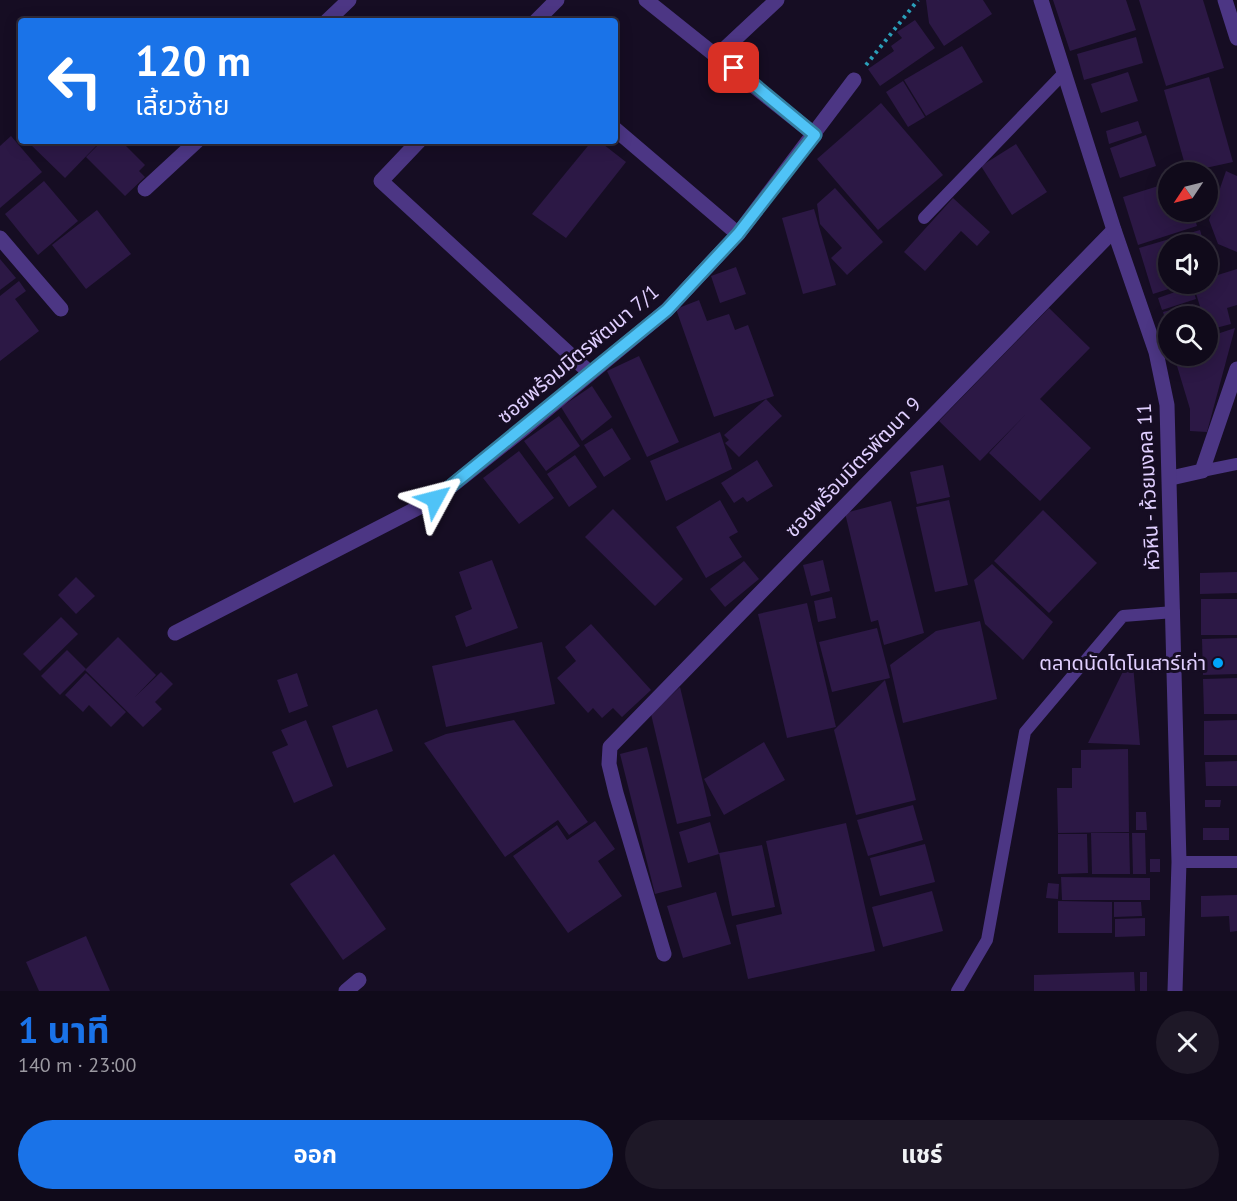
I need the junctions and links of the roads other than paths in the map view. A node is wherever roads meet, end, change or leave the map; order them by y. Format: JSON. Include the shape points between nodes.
{"nodes":[{"id":1,"x":349,"y":0,"type":"edge"},
{"id":2,"x":557,"y":0,"type":"edge"},
{"id":3,"x":646,"y":0,"type":"edge"},
{"id":4,"x":777,"y":0,"type":"edge"},
{"id":5,"x":1041,"y":0,"type":"edge"},
{"id":6,"x":1225,"y":0,"type":"edge"},
{"id":7,"x":330,"y":18,"type":"edge"},
{"id":8,"x":539,"y":18,"type":"edge"},
{"id":9,"x":1237,"y":38,"type":"edge"},
{"id":10,"x":718,"y":55,"type":"junction"},
{"id":11,"x":1064,"y":73,"type":"junction"},
{"id":12,"x":854,"y":80,"type":"road end"},
{"id":13,"x":618,"y":132,"type":"edge"},
{"id":14,"x":815,"y":135,"type":"junction"},
{"id":15,"x":194,"y":144,"type":"edge"},
{"id":16,"x":417,"y":144,"type":"edge"},
{"id":17,"x":145,"y":189,"type":"dead end"},
{"id":18,"x":924,"y":218,"type":"dead end"},
{"id":19,"x":1114,"y":230,"type":"junction"},
{"id":20,"x":738,"y":234,"type":"junction"},
{"id":21,"x":0,"y":238,"type":"edge"},
{"id":22,"x":61,"y":309,"type":"dead end"},
{"id":23,"x":1237,"y":369,"type":"edge"},
{"id":24,"x":590,"y":373,"type":"junction"},
{"id":25,"x":1237,"y":464,"type":"edge"},
{"id":26,"x":1202,"y":471,"type":"junction"},
{"id":27,"x":1171,"y":478,"type":"junction"},
{"id":28,"x":1174,"y":612,"type":"junction"},
{"id":29,"x":175,"y":633,"type":"dead end"},
{"id":30,"x":1179,"y":862,"type":"junction"},
{"id":31,"x":1237,"y":862,"type":"edge"},
{"id":32,"x":664,"y":954,"type":"dead end"},
{"id":33,"x":359,"y":980,"type":"dead end"},
{"id":34,"x":346,"y":991,"type":"edge"},
{"id":35,"x":957,"y":991,"type":"edge"},
{"id":36,"x":1175,"y":991,"type":"edge"}],
"edges":[{"from":1,"to":7,"type":"street"},
{"from":2,"to":8,"type":"street"},
{"from":3,"to":10,"type":"street"},
{"from":4,"to":10,"type":"street"},
{"from":5,"to":11,"type":"street","name":"หัวหิน - ห้วยมงคล 11"},
{"from":6,"to":9,"type":"street"},
{"from":10,"to":14,"type":"street"},
{"from":11,"to":18,"type":"lane"},
{"from":11,"to":19,"type":"street","name":"หัวหิน - ห้วยมงคล 11"},
{"from":12,"to":14,"type":"street","name":"ซอยพร้อมมิตรพัฒนา 7/1"},
{"from":13,"to":20,"type":"street"},
{"from":14,"to":20,"type":"street","name":"ซอยพร้อมมิตรพัฒนา 7/1"},
{"from":15,"to":17,"type":"street"},
{"from":16,"to":24,"type":"street","via":[[381,181]]},
{"from":19,"to":27,"type":"street","name":"หัวหิน - ห้วยมงคล 11","via":[[1156,352],[1167,405]]},
{"from":19,"to":32,"type":"street","name":"ซอยพร้อมมิตรพัฒนา 9","via":[[610,747],[609,764]]},
{"from":20,"to":24,"type":"street","name":"ซอยพร้อมมิตรพัฒนา 7/1","via":[[667,310]]},
{"from":21,"to":22,"type":"street"},
{"from":23,"to":26,"type":"street"},
{"from":24,"to":29,"type":"street","name":"ซอยพร้อมมิตรพัฒนา 7/1","via":[[435,499]]},
{"from":25,"to":26,"type":"lane"},
{"from":26,"to":27,"type":"street"},
{"from":27,"to":28,"type":"street","name":"หัวหิน - ห้วยมงคล 11"},
{"from":28,"to":30,"type":"street","name":"หัวหิน - ห้วยมงคล 11"},
{"from":28,"to":35,"type":"lane","via":[[1123,616],[1025,732],[987,940]]},
{"from":30,"to":31,"type":"lane"},
{"from":30,"to":36,"type":"street","name":"หัวหิน - ห้วยมงคล 11"},
{"from":33,"to":34,"type":"street"}]}
